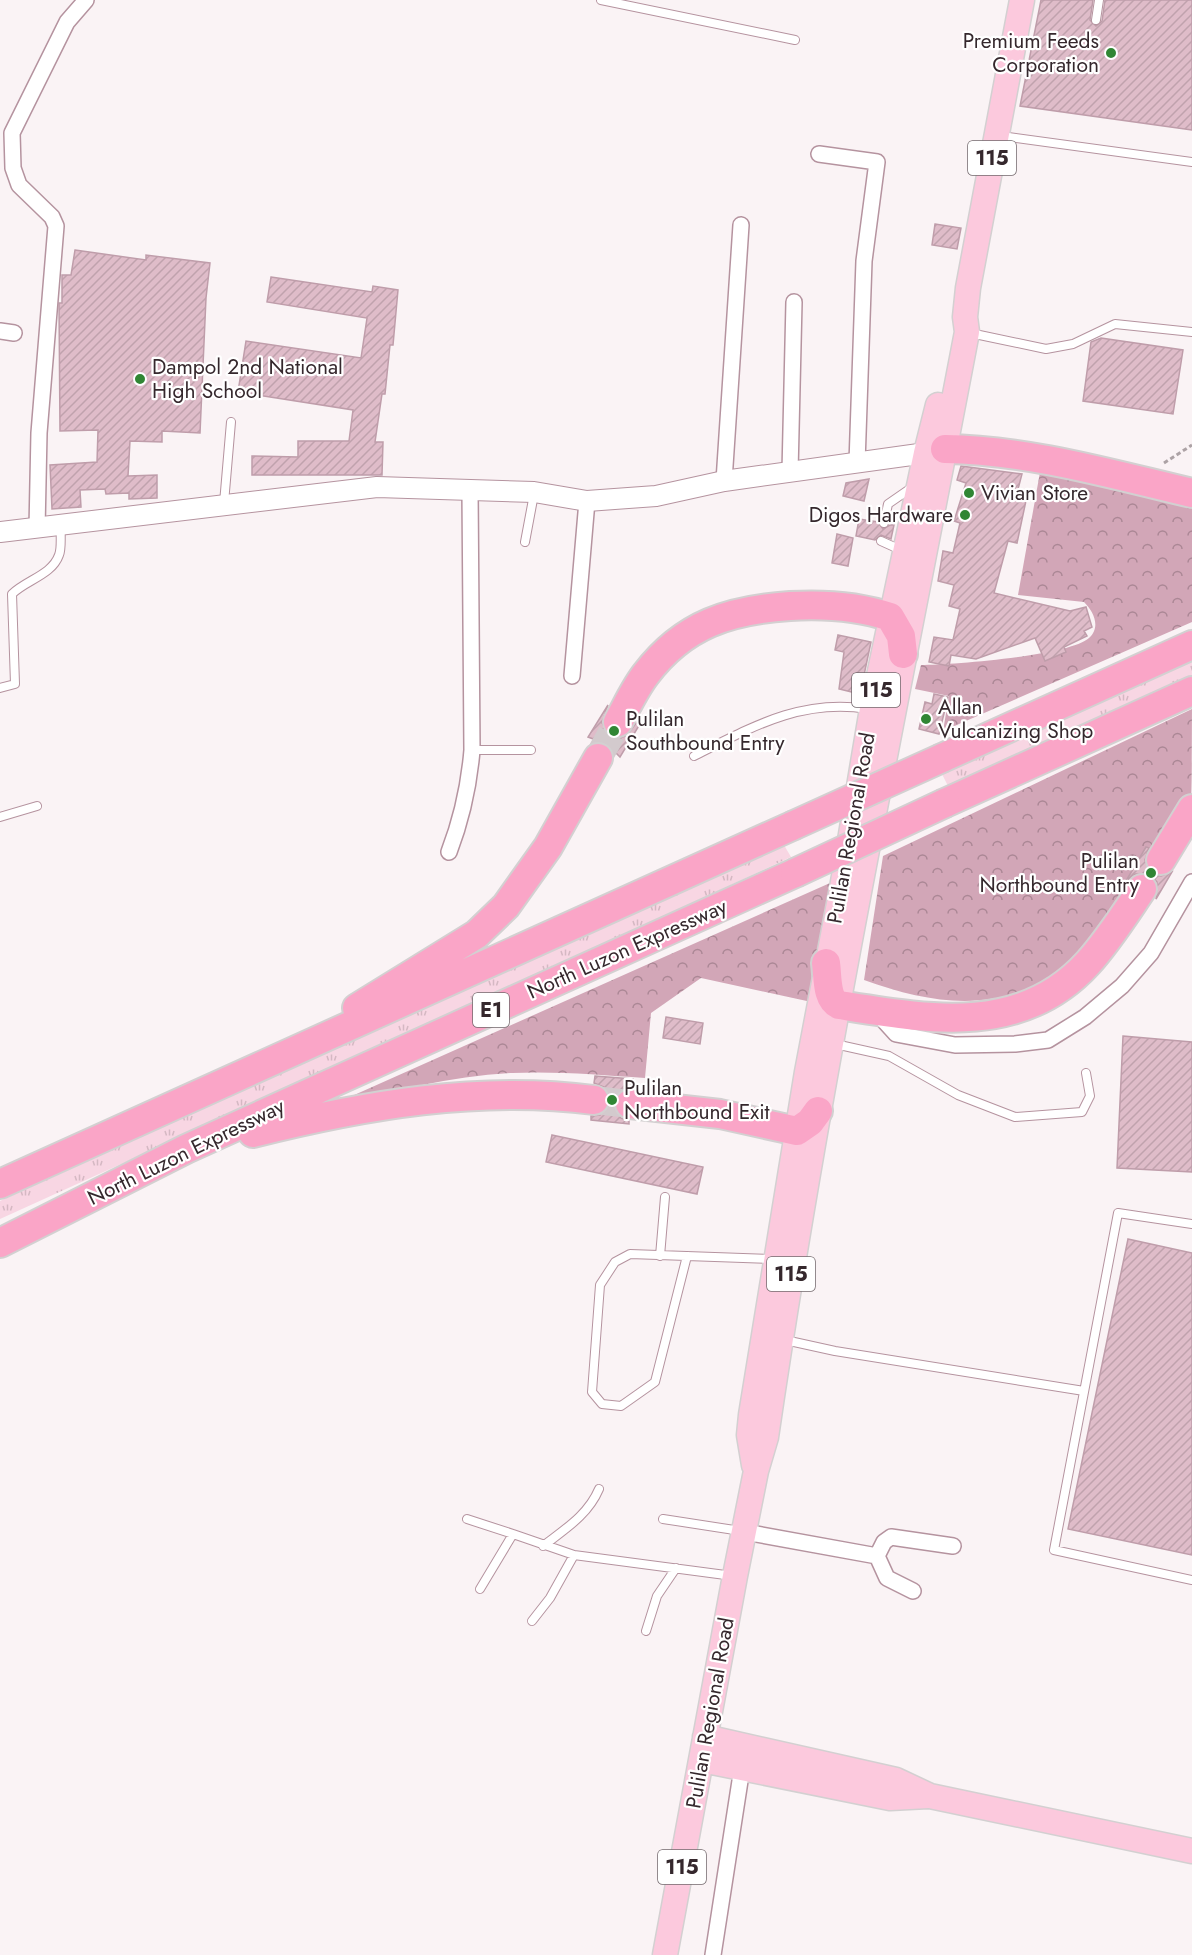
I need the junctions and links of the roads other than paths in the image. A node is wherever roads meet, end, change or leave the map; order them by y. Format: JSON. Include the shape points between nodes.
{"nodes":[{"id":1,"x":86,"y":0,"type":"edge"},
{"id":2,"x":601,"y":0,"type":"edge"},
{"id":3,"x":1022,"y":0,"type":"edge"},
{"id":4,"x":1100,"y":0,"type":"edge"},
{"id":5,"x":1096,"y":20,"type":"dead end"},
{"id":6,"x":795,"y":40,"type":"dead end"},
{"id":7,"x":996,"y":135,"type":"junction"},
{"id":8,"x":819,"y":154,"type":"dead end"},
{"id":9,"x":1192,"y":162,"type":"edge"},
{"id":10,"x":741,"y":225,"type":"dead end"},
{"id":11,"x":794,"y":302,"type":"dead end"},
{"id":12,"x":963,"y":326,"type":"junction"},
{"id":13,"x":1192,"y":332,"type":"edge"},
{"id":14,"x":231,"y":422,"type":"dead end"},
{"id":15,"x":935,"y":451,"type":"junction"},
{"id":16,"x":857,"y":463,"type":"junction"},
{"id":17,"x":790,"y":472,"type":"junction"},
{"id":18,"x":723,"y":481,"type":"junction"},
{"id":19,"x":920,"y":482,"type":"junction"},
{"id":20,"x":470,"y":490,"type":"junction"},
{"id":21,"x":534,"y":492,"type":"junction"},
{"id":22,"x":1192,"y":493,"type":"edge"},
{"id":23,"x":587,"y":501,"type":"junction"},
{"id":24,"x":224,"y":504,"type":"junction"},
{"id":25,"x":884,"y":523,"type":"dead end"},
{"id":26,"x":61,"y":527,"type":"junction"},
{"id":27,"x":37,"y":529,"type":"junction"},
{"id":28,"x":0,"y":532,"type":"edge"},
{"id":29,"x":880,"y":541,"type":"dead end"},
{"id":30,"x":525,"y":542,"type":"dead end"},
{"id":31,"x":904,"y":552,"type":"junction"},
{"id":32,"x":890,"y":617,"type":"junction"},
{"id":33,"x":1192,"y":645,"type":"edge"},
{"id":34,"x":903,"y":654,"type":"junction"},
{"id":35,"x":572,"y":676,"type":"dead end"},
{"id":36,"x":0,"y":688,"type":"edge"},
{"id":37,"x":1192,"y":691,"type":"edge"},
{"id":38,"x":872,"y":709,"type":"junction"},
{"id":39,"x":618,"y":722,"type":"tunnel mouth"},
{"id":40,"x":472,"y":750,"type":"junction"},
{"id":41,"x":531,"y":750,"type":"dead end"},
{"id":42,"x":694,"y":756,"type":"dead end"},
{"id":43,"x":598,"y":758,"type":"tunnel mouth"},
{"id":44,"x":37,"y":806,"type":"dead end"},
{"id":45,"x":1192,"y":809,"type":"edge"},
{"id":46,"x":0,"y":817,"type":"edge"},
{"id":47,"x":448,"y":852,"type":"dead end"},
{"id":48,"x":1161,"y":860,"type":"dead end"},
{"id":49,"x":1192,"y":882,"type":"edge"},
{"id":50,"x":1142,"y":889,"type":"dead end"},
{"id":51,"x":826,"y":963,"type":"junction"},
{"id":52,"x":840,"y":1005,"type":"junction"},
{"id":53,"x":875,"y":1011,"type":"junction"},
{"id":54,"x":832,"y":1043,"type":"junction"},
{"id":55,"x":262,"y":1068,"type":"junction"},
{"id":56,"x":1086,"y":1073,"type":"dead end"},
{"id":57,"x":594,"y":1100,"type":"tunnel mouth"},
{"id":58,"x":630,"y":1104,"type":"tunnel mouth"},
{"id":59,"x":818,"y":1111,"type":"junction"},
{"id":60,"x":797,"y":1131,"type":"junction"},
{"id":61,"x":186,"y":1149,"type":"junction"},
{"id":62,"x":0,"y":1185,"type":"edge"},
{"id":63,"x":665,"y":1197,"type":"dead end"},
{"id":64,"x":1192,"y":1224,"type":"edge"},
{"id":65,"x":0,"y":1243,"type":"edge"},
{"id":66,"x":660,"y":1256,"type":"junction"},
{"id":67,"x":687,"y":1256,"type":"junction"},
{"id":68,"x":776,"y":1259,"type":"junction"},
{"id":69,"x":780,"y":1339,"type":"junction"},
{"id":70,"x":1084,"y":1391,"type":"junction"},
{"id":71,"x":756,"y":1471,"type":"junction"},
{"id":72,"x":599,"y":1489,"type":"dead end"},
{"id":73,"x":467,"y":1519,"type":"dead end"},
{"id":74,"x":663,"y":1519,"type":"dead end"},
{"id":75,"x":745,"y":1532,"type":"junction"},
{"id":76,"x":513,"y":1534,"type":"junction"},
{"id":77,"x":543,"y":1546,"type":"junction"},
{"id":78,"x":953,"y":1546,"type":"dead end"},
{"id":79,"x":574,"y":1556,"type":"junction"},
{"id":80,"x":877,"y":1556,"type":"junction"},
{"id":81,"x":676,"y":1568,"type":"junction"},
{"id":82,"x":735,"y":1576,"type":"junction"},
{"id":83,"x":1192,"y":1580,"type":"edge"},
{"id":84,"x":480,"y":1588,"type":"dead end"},
{"id":85,"x":913,"y":1591,"type":"dead end"},
{"id":86,"x":532,"y":1621,"type":"dead end"},
{"id":87,"x":646,"y":1631,"type":"dead end"},
{"id":88,"x":711,"y":1706,"type":"junction"},
{"id":89,"x":705,"y":1737,"type":"junction"},
{"id":90,"x":735,"y":1759,"type":"junction"},
{"id":91,"x":702,"y":1760,"type":"junction"},
{"id":92,"x":697,"y":1789,"type":"junction"},
{"id":93,"x":1192,"y":1851,"type":"edge"},
{"id":94,"x":665,"y":1955,"type":"edge"},
{"id":95,"x":713,"y":1955,"type":"edge"}],
"edges":[{"from":1,"to":27,"type":"street","via":[[67,22],[12,133],[13,168],[19,185],[52,217],[56,226],[39,433]]},
{"from":2,"to":6,"type":"lane"},
{"from":3,"to":7,"type":"main road","number":"115"},
{"from":4,"to":5,"type":"lane"},
{"from":7,"to":9,"type":"lane"},
{"from":7,"to":12,"type":"main road","number":"115"},
{"from":8,"to":16,"type":"street","via":[[877,162],[864,261]]},
{"from":10,"to":18,"type":"street"},
{"from":11,"to":17,"type":"street"},
{"from":12,"to":13,"type":"lane","via":[[1046,349],[1073,344],[1115,324]]},
{"from":12,"to":15,"type":"main road","name":"Pulilan Regional Road","number":"115"},
{"from":14,"to":24,"type":"lane"},
{"from":15,"to":16,"type":"street"},
{"from":15,"to":19,"type":"main road","name":"Pulilan Regional Road","number":"115"},
{"from":15,"to":22,"type":"highway","via":[[984,450],[1043,459]]},
{"from":15,"to":34,"type":"main road","name":"Pulilan Regional Road","number":"115"},
{"from":16,"to":17,"type":"street"},
{"from":17,"to":18,"type":"street"},
{"from":18,"to":23,"type":"street","via":[[656,496]]},
{"from":19,"to":25,"type":"lane","via":[[888,504]]},
{"from":19,"to":31,"type":"main road","name":"Pulilan Regional Road","number":"115"},
{"from":20,"to":21,"type":"street"},
{"from":20,"to":24,"type":"street","via":[[377,487]]},
{"from":20,"to":40,"type":"street"},
{"from":21,"to":23,"type":"street"},
{"from":21,"to":30,"type":"lane"},
{"from":23,"to":35,"type":"street"},
{"from":24,"to":26,"type":"street"},
{"from":26,"to":27,"type":"street"},
{"from":26,"to":36,"type":"lane","via":[[60,555],[49,570],[12,594],[15,684]]},
{"from":27,"to":28,"type":"street"},
{"from":29,"to":31,"type":"lane"},
{"from":31,"to":32,"type":"main road","name":"Pulilan Regional Road","number":"115"},
{"from":32,"to":34,"type":"highway","via":[[901,636]]},
{"from":32,"to":38,"type":"main road","name":"Pulilan Regional Road","number":"115"},
{"from":32,"to":39,"type":"highway","via":[[863,608],[800,605],[762,608],[708,621],[685,635],[645,674]]},
{"from":33,"to":55,"type":"highway","name":"North Luzon Expressway","number":"E1","bridge":true},
{"from":34,"to":52,"type":"main road","name":"Pulilan Regional Road","number":"115"},
{"from":37,"to":61,"type":"highway","name":"North Luzon Expressway","number":"E1","bridge":true},
{"from":38,"to":42,"type":"lane","via":[[832,705],[797,711]]},
{"from":38,"to":51,"type":"main road","name":"Pulilan Regional Road","number":"115"},
{"from":40,"to":41,"type":"lane"},
{"from":40,"to":47,"type":"street","via":[[460,825]]},
{"from":43,"to":55,"type":"highway","via":[[524,883],[477,934]]},
{"from":44,"to":46,"type":"lane"},
{"from":45,"to":48,"type":"highway"},
{"from":49,"to":53,"type":"street","via":[[1151,953],[1122,986],[1085,1017],[1048,1040],[955,1046],[896,1034]]},
{"from":50,"to":53,"type":"highway","via":[[1087,964],[1059,988],[1033,1002],[1004,1013],[970,1019]]},
{"from":51,"to":52,"type":"highway","via":[[830,995]]},
{"from":51,"to":60,"type":"main road","name":"Pulilan Regional Road","number":"115"},
{"from":52,"to":53,"type":"highway"},
{"from":52,"to":54,"type":"main road","name":"Pulilan Regional Road","number":"115"},
{"from":54,"to":56,"type":"lane","via":[[890,1056],[958,1095],[1015,1117],[1082,1112],[1090,1096]]},
{"from":54,"to":59,"type":"main road","name":"Pulilan Regional Road","number":"115"},
{"from":55,"to":62,"type":"highway","name":"North Luzon Expressway","number":"E1"},
{"from":57,"to":61,"type":"highway","via":[[478,1095],[326,1115]]},
{"from":58,"to":60,"type":"highway","via":[[720,1114]]},
{"from":59,"to":60,"type":"highway"},
{"from":59,"to":69,"type":"main road","name":"Pulilan Regional Road","number":"115"},
{"from":60,"to":68,"type":"main road","name":"Pulilan Regional Road","number":"115"},
{"from":61,"to":65,"type":"highway","name":"North Luzon Expressway","number":"E1"},
{"from":63,"to":66,"type":"lane"},
{"from":64,"to":70,"type":"lane","via":[[1118,1213]]},
{"from":66,"to":67,"type":"lane"},
{"from":66,"to":67,"type":"lane","via":[[630,1254],[615,1262],[600,1285],[592,1392],[602,1404],[621,1406],[655,1382]]},
{"from":67,"to":68,"type":"lane"},
{"from":68,"to":71,"type":"main road","name":"Pulilan Regional Road","number":"115","via":[[751,1415],[751,1457]]},
{"from":69,"to":70,"type":"lane"},
{"from":69,"to":71,"type":"main road","name":"Pulilan Regional Road","number":"115","via":[[766,1437]]},
{"from":70,"to":83,"type":"lane","via":[[1054,1550]]},
{"from":71,"to":75,"type":"main road","name":"Pulilan Regional Road","number":"115"},
{"from":72,"to":77,"type":"lane","via":[[581,1518]]},
{"from":73,"to":76,"type":"lane"},
{"from":74,"to":75,"type":"lane"},
{"from":75,"to":80,"type":"street"},
{"from":75,"to":82,"type":"main road","name":"Pulilan Regional Road","number":"115"},
{"from":76,"to":77,"type":"lane"},
{"from":76,"to":84,"type":"lane"},
{"from":77,"to":79,"type":"lane"},
{"from":78,"to":80,"type":"street","via":[[891,1537]]},
{"from":79,"to":81,"type":"lane"},
{"from":79,"to":86,"type":"lane"},
{"from":80,"to":85,"type":"street","via":[[887,1578]]},
{"from":81,"to":82,"type":"lane"},
{"from":81,"to":87,"type":"lane","via":[[657,1596]]},
{"from":82,"to":88,"type":"main road","name":"Pulilan Regional Road","number":"115"},
{"from":88,"to":89,"type":"main road","name":"Pulilan Regional Road","number":"115"},
{"from":88,"to":90,"type":"main road"},
{"from":89,"to":90,"type":"main road"},
{"from":89,"to":91,"type":"main road","name":"Pulilan Regional Road","number":"115"},
{"from":90,"to":91,"type":"main road"},
{"from":90,"to":92,"type":"main road"},
{"from":90,"to":93,"type":"main road","via":[[896,1780],[930,1796]]},
{"from":90,"to":95,"type":"street"},
{"from":91,"to":92,"type":"main road","name":"Pulilan Regional Road","number":"115"},
{"from":92,"to":94,"type":"main road","name":"Pulilan Regional Road","number":"115"}]}
